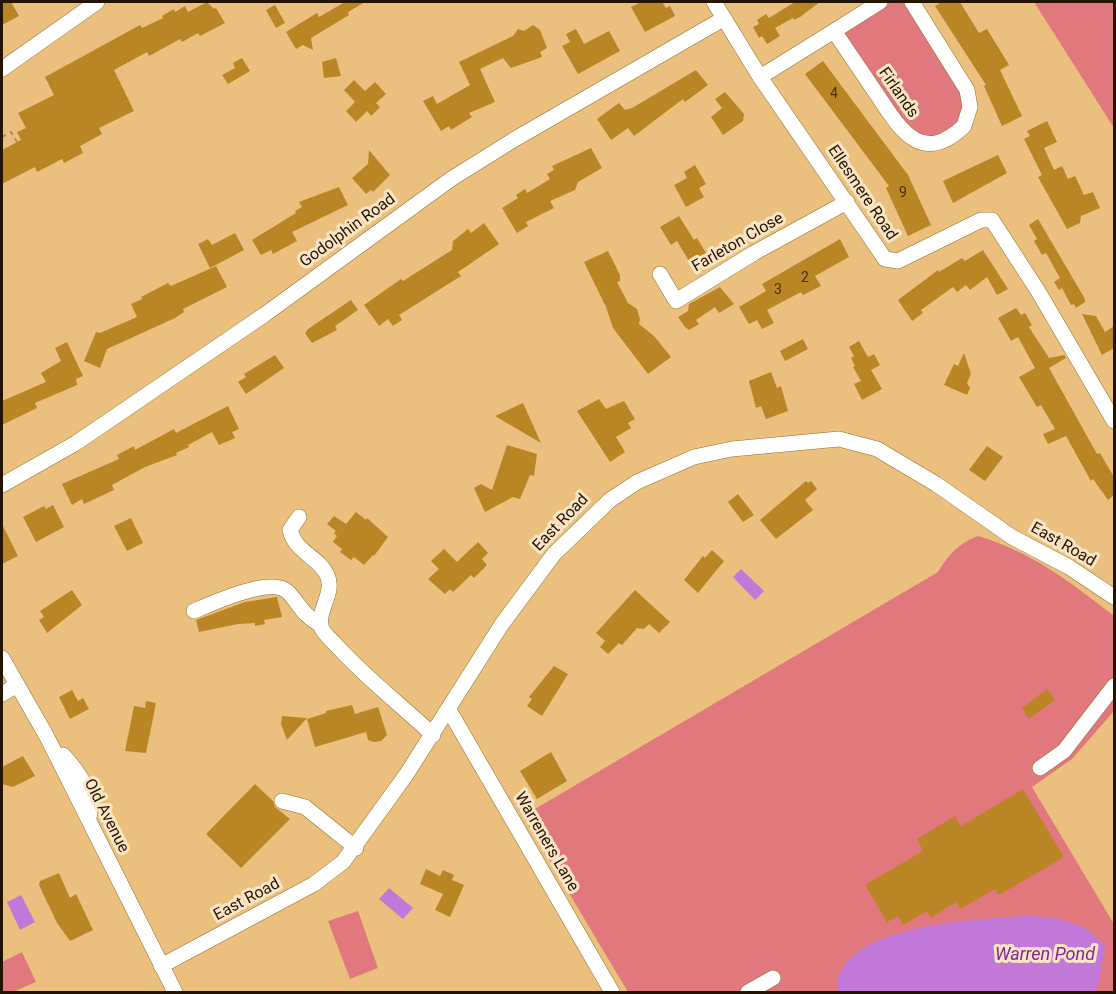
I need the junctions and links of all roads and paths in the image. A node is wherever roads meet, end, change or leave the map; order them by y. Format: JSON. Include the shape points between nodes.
{"nodes":[{"id":1,"x":97,"y":2,"type":"edge"},
{"id":2,"x":714,"y":2,"type":"edge"},
{"id":3,"x":880,"y":2,"type":"edge"},
{"id":4,"x":912,"y":2,"type":"edge"},
{"id":5,"x":723,"y":19,"type":"junction"},
{"id":6,"x":834,"y":31,"type":"junction"},
{"id":7,"x":2,"y":69,"type":"edge"},
{"id":8,"x":760,"y":77,"type":"junction"},
{"id":9,"x":2,"y":137,"type":"edge"},
{"id":10,"x":16,"y":142,"type":"dead end"},
{"id":11,"x":847,"y":202,"type":"junction"},
{"id":12,"x":660,"y":274,"type":"dead end"},
{"id":13,"x":1114,"y":421,"type":"edge"},
{"id":14,"x":2,"y":485,"type":"edge"},
{"id":15,"x":299,"y":517,"type":"dead end"},
{"id":16,"x":1114,"y":597,"type":"edge"},
{"id":17,"x":194,"y":611,"type":"dead end"},
{"id":18,"x":321,"y":625,"type":"junction"},
{"id":19,"x":2,"y":658,"type":"edge"},
{"id":20,"x":17,"y":685,"type":"junction"},
{"id":21,"x":1114,"y":686,"type":"edge"},
{"id":22,"x":2,"y":694,"type":"edge"},
{"id":23,"x":449,"y":710,"type":"junction"},
{"id":24,"x":433,"y":735,"type":"junction"},
{"id":25,"x":1040,"y":768,"type":"dead end"},
{"id":26,"x":282,"y":801,"type":"dead end"},
{"id":27,"x":356,"y":848,"type":"junction"},
{"id":28,"x":162,"y":966,"type":"junction"},
{"id":29,"x":773,"y":978,"type":"dead end"},
{"id":30,"x":175,"y":993,"type":"edge"},
{"id":31,"x":612,"y":993,"type":"edge"},
{"id":32,"x":748,"y":993,"type":"edge"}],
"edges":[{"from":1,"to":7,"type":"street"},
{"from":2,"to":5,"type":"street","name":"Ellesmere Road"},
{"from":3,"to":6,"type":"street"},
{"from":4,"to":6,"type":"street","name":"Firlands","via":[[970,99],[964,126],[940,143],[916,141],[900,129]]},
{"from":5,"to":8,"type":"street","name":"Ellesmere Road"},
{"from":5,"to":14,"type":"street","name":"Godolphin Road","via":[[443,184],[235,335],[76,443]]},
{"from":6,"to":8,"type":"street"},
{"from":8,"to":11,"type":"street","name":"Ellesmere Road"},
{"from":9,"to":10,"type":"path","via":[[11,132]]},
{"from":11,"to":12,"type":"street","name":"Farleton Close","via":[[676,301]]},
{"from":11,"to":13,"type":"street","name":"Ellesmere Road","via":[[876,249],[891,261],[981,220],[992,220]]},
{"from":15,"to":18,"type":"street","via":[[290,530],[294,543],[327,574],[329,582]]},
{"from":16,"to":23,"type":"street","name":"East Road","via":[[1069,567],[1012,537],[877,449],[838,439],[732,449],[694,457],[637,482],[589,518],[531,583]]},
{"from":17,"to":18,"type":"street","via":[[235,595],[276,586],[288,593],[306,617]]},
{"from":18,"to":24,"type":"street","via":[[350,660]]},
{"from":19,"to":20,"type":"street","name":"Old Avenue"},
{"from":20,"to":22,"type":"street"},
{"from":20,"to":28,"type":"street","name":"Old Avenue"},
{"from":21,"to":25,"type":"street","via":[[1064,751]]},
{"from":23,"to":24,"type":"street","name":"East Road"},
{"from":23,"to":31,"type":"street","name":"Warreners Lane"},
{"from":24,"to":27,"type":"street","name":"East Road"},
{"from":26,"to":27,"type":"street","via":[[305,807]]},
{"from":27,"to":28,"type":"street","name":"East Road","via":[[315,884]]},
{"from":28,"to":30,"type":"street","name":"Old Avenue"},
{"from":29,"to":32,"type":"street"}]}
